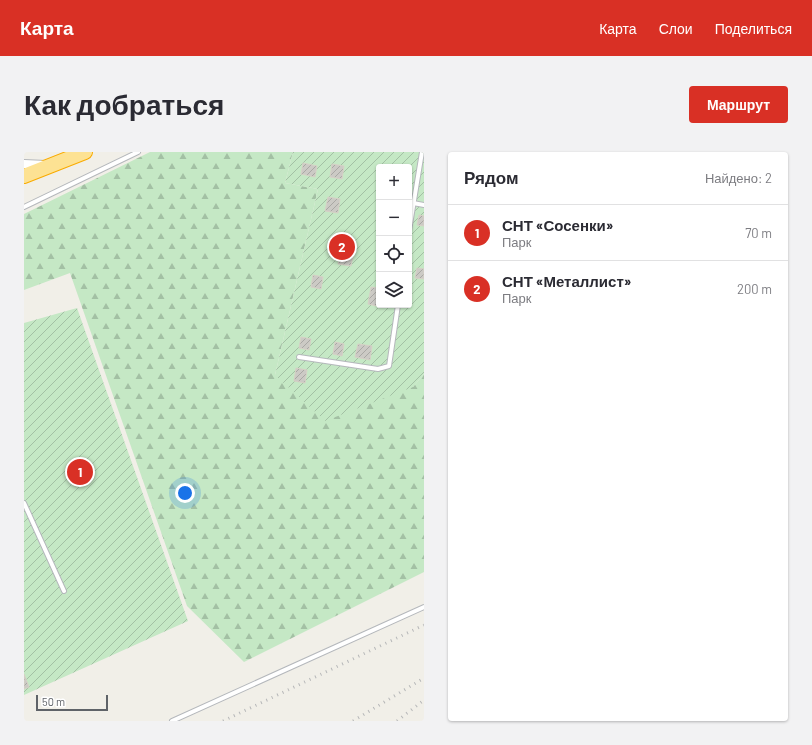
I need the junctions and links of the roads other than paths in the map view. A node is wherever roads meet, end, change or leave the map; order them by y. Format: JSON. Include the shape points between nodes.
{"nodes":[{"id":1,"x":85,"y":152,"type":"edge"},
{"id":2,"x":138,"y":152,"type":"edge"},
{"id":3,"x":422,"y":152,"type":"edge"},
{"id":4,"x":24,"y":164,"type":"edge"},
{"id":5,"x":52,"y":165,"type":"junction"},
{"id":6,"x":24,"y":176,"type":"edge"},
{"id":7,"x":413,"y":203,"type":"junction"},
{"id":8,"x":424,"y":205,"type":"edge"},
{"id":9,"x":24,"y":207,"type":"edge"},
{"id":10,"x":412,"y":210,"type":"edge"},
{"id":11,"x":398,"y":308,"type":"edge"},
{"id":12,"x":299,"y":357,"type":"dead end"},
{"id":13,"x":24,"y":503,"type":"edge"},
{"id":14,"x":64,"y":592,"type":"dead end"},
{"id":15,"x":424,"y":607,"type":"edge"},
{"id":16,"x":172,"y":721,"type":"edge"}],
"edges":[{"from":1,"to":5,"type":"highway"},
{"from":2,"to":9,"type":"lane"},
{"from":3,"to":7,"type":"lane"},
{"from":4,"to":5,"type":"street"},
{"from":5,"to":6,"type":"highway"},
{"from":7,"to":8,"type":"lane"},
{"from":7,"to":10,"type":"lane"},
{"from":11,"to":12,"type":"lane","via":[[389,366],[378,369]]},
{"from":13,"to":14,"type":"lane"},
{"from":15,"to":16,"type":"lane"}]}
